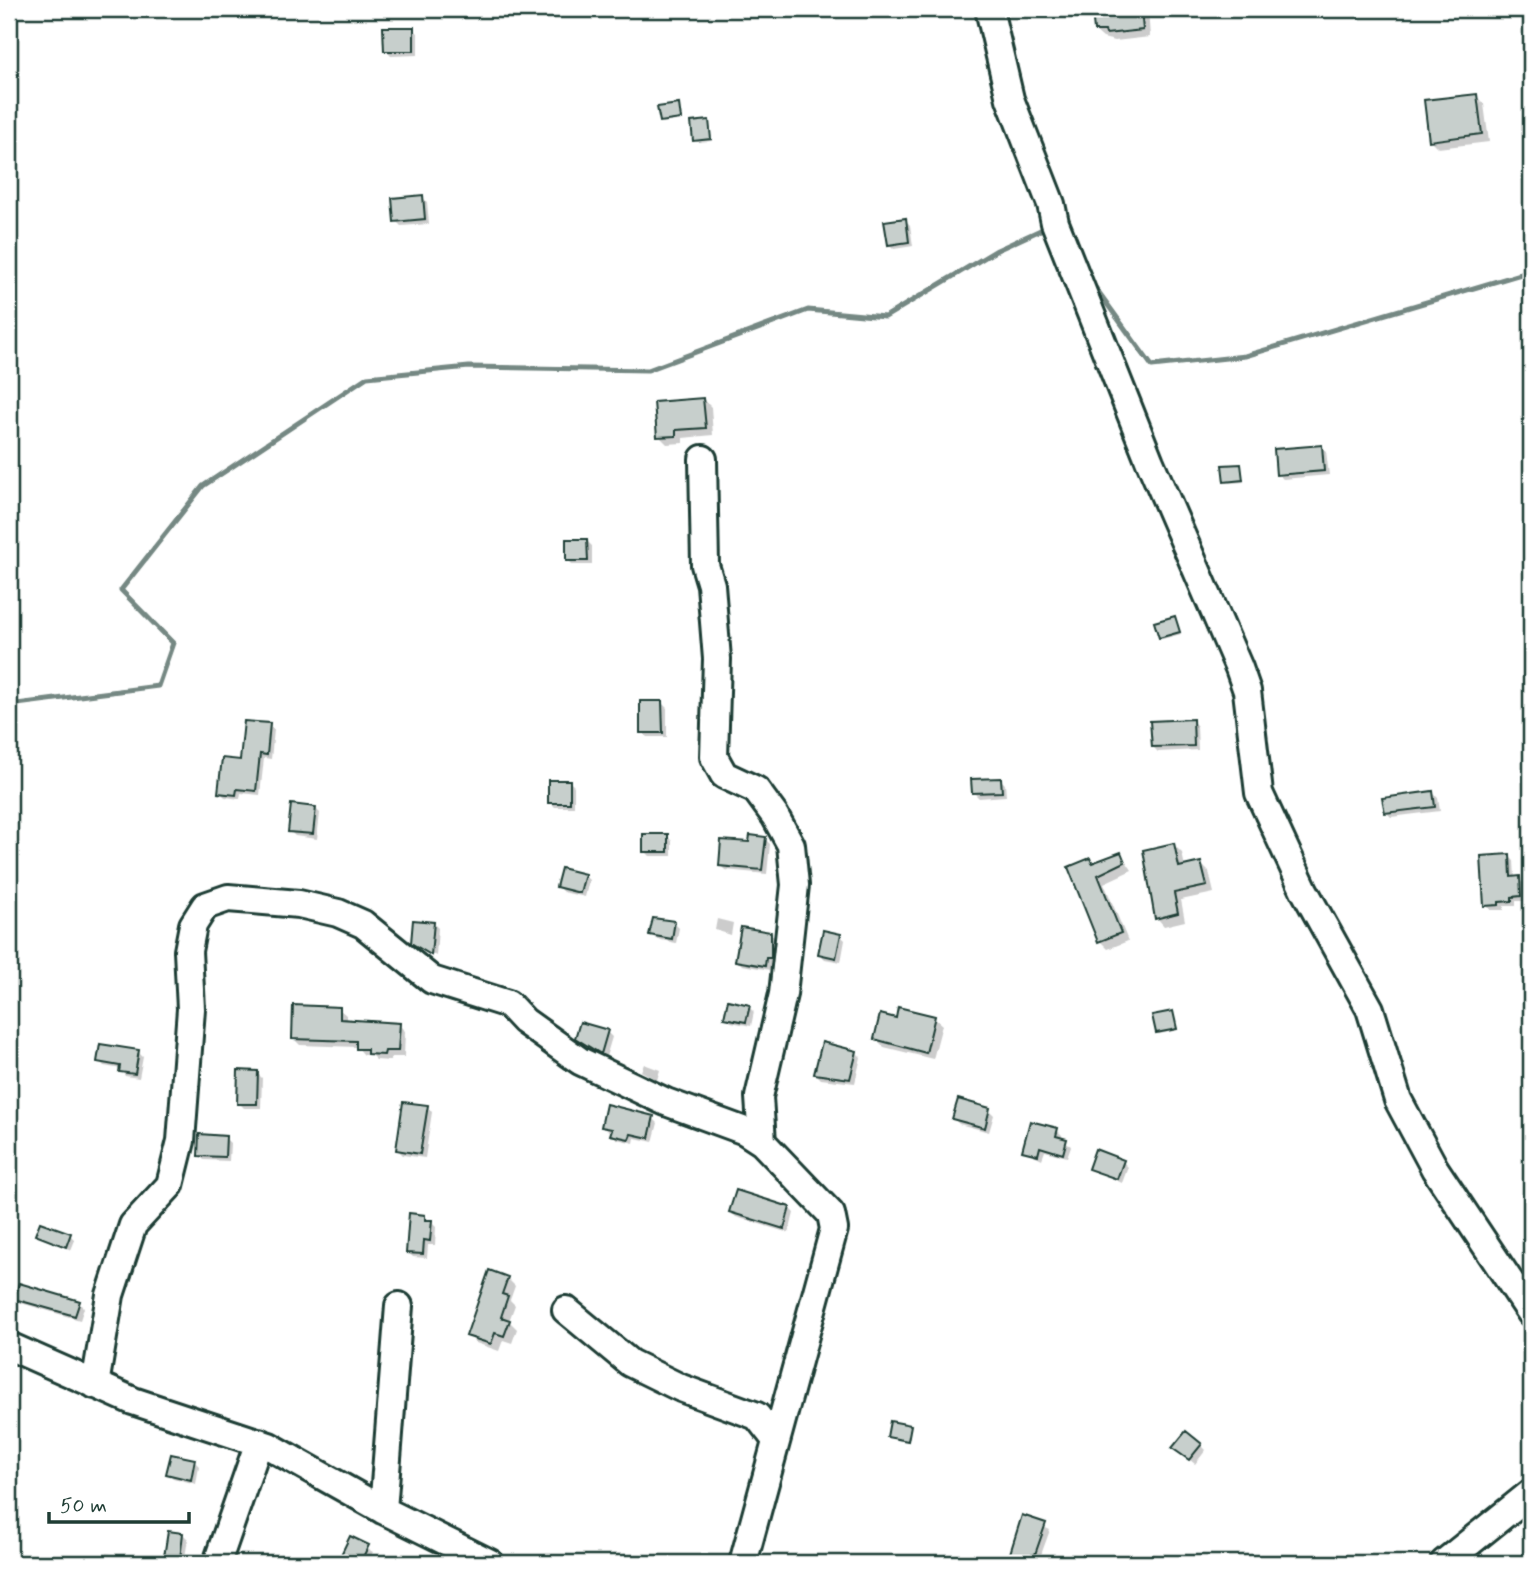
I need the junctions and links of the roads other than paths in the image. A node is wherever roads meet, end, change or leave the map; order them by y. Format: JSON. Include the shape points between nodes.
{"nodes":[{"id":1,"x":989,"y":9,"type":"edge"},
{"id":2,"x":704,"y":459,"type":"dead end"},
{"id":3,"x":762,"y":1142,"type":"junction"},
{"id":4,"x":399,"y":1306,"type":"dead end"},
{"id":5,"x":566,"y":1310,"type":"dead end"},
{"id":6,"x":1531,"y":1313,"type":"edge"},
{"id":7,"x":9,"y":1346,"type":"edge"},
{"id":8,"x":95,"y":1385,"type":"junction"},
{"id":9,"x":775,"y":1439,"type":"junction"},
{"id":10,"x":259,"y":1442,"type":"junction"},
{"id":11,"x":1531,"y":1493,"type":"edge"},
{"id":12,"x":383,"y":1510,"type":"junction"},
{"id":13,"x":217,"y":1563,"type":"edge"},
{"id":14,"x":490,"y":1563,"type":"edge"},
{"id":15,"x":743,"y":1563,"type":"edge"},
{"id":16,"x":1444,"y":1563,"type":"edge"}],
"edges":[{"from":1,"to":6,"type":"street","via":[[1010,99],[1055,223],[1150,462],[1240,668],[1259,793],[1304,890],[1370,1009],[1398,1100],[1435,1169]]},
{"from":2,"to":3,"type":"street","via":[[705,565],[717,659],[714,757],[724,775],[756,790],[775,816],[791,845],[795,885],[783,994],[759,1097]]},
{"from":3,"to":8,"type":"street","via":[[580,1061],[508,1004],[432,980],[363,924],[338,913],[299,904],[228,898],[205,906],[192,925],[188,951],[191,1009],[181,1141],[170,1185],[133,1225],[110,1295]]},
{"from":3,"to":9,"type":"street","via":[[831,1214],[834,1228]]},
{"from":4,"to":12,"type":"street"},
{"from":5,"to":9,"type":"street","via":[[630,1363],[757,1416]]},
{"from":7,"to":8,"type":"street"},
{"from":8,"to":10,"type":"street"},
{"from":9,"to":15,"type":"street"},
{"from":10,"to":12,"type":"street"},
{"from":10,"to":13,"type":"street"},
{"from":11,"to":16,"type":"street"},
{"from":12,"to":14,"type":"street"}]}
